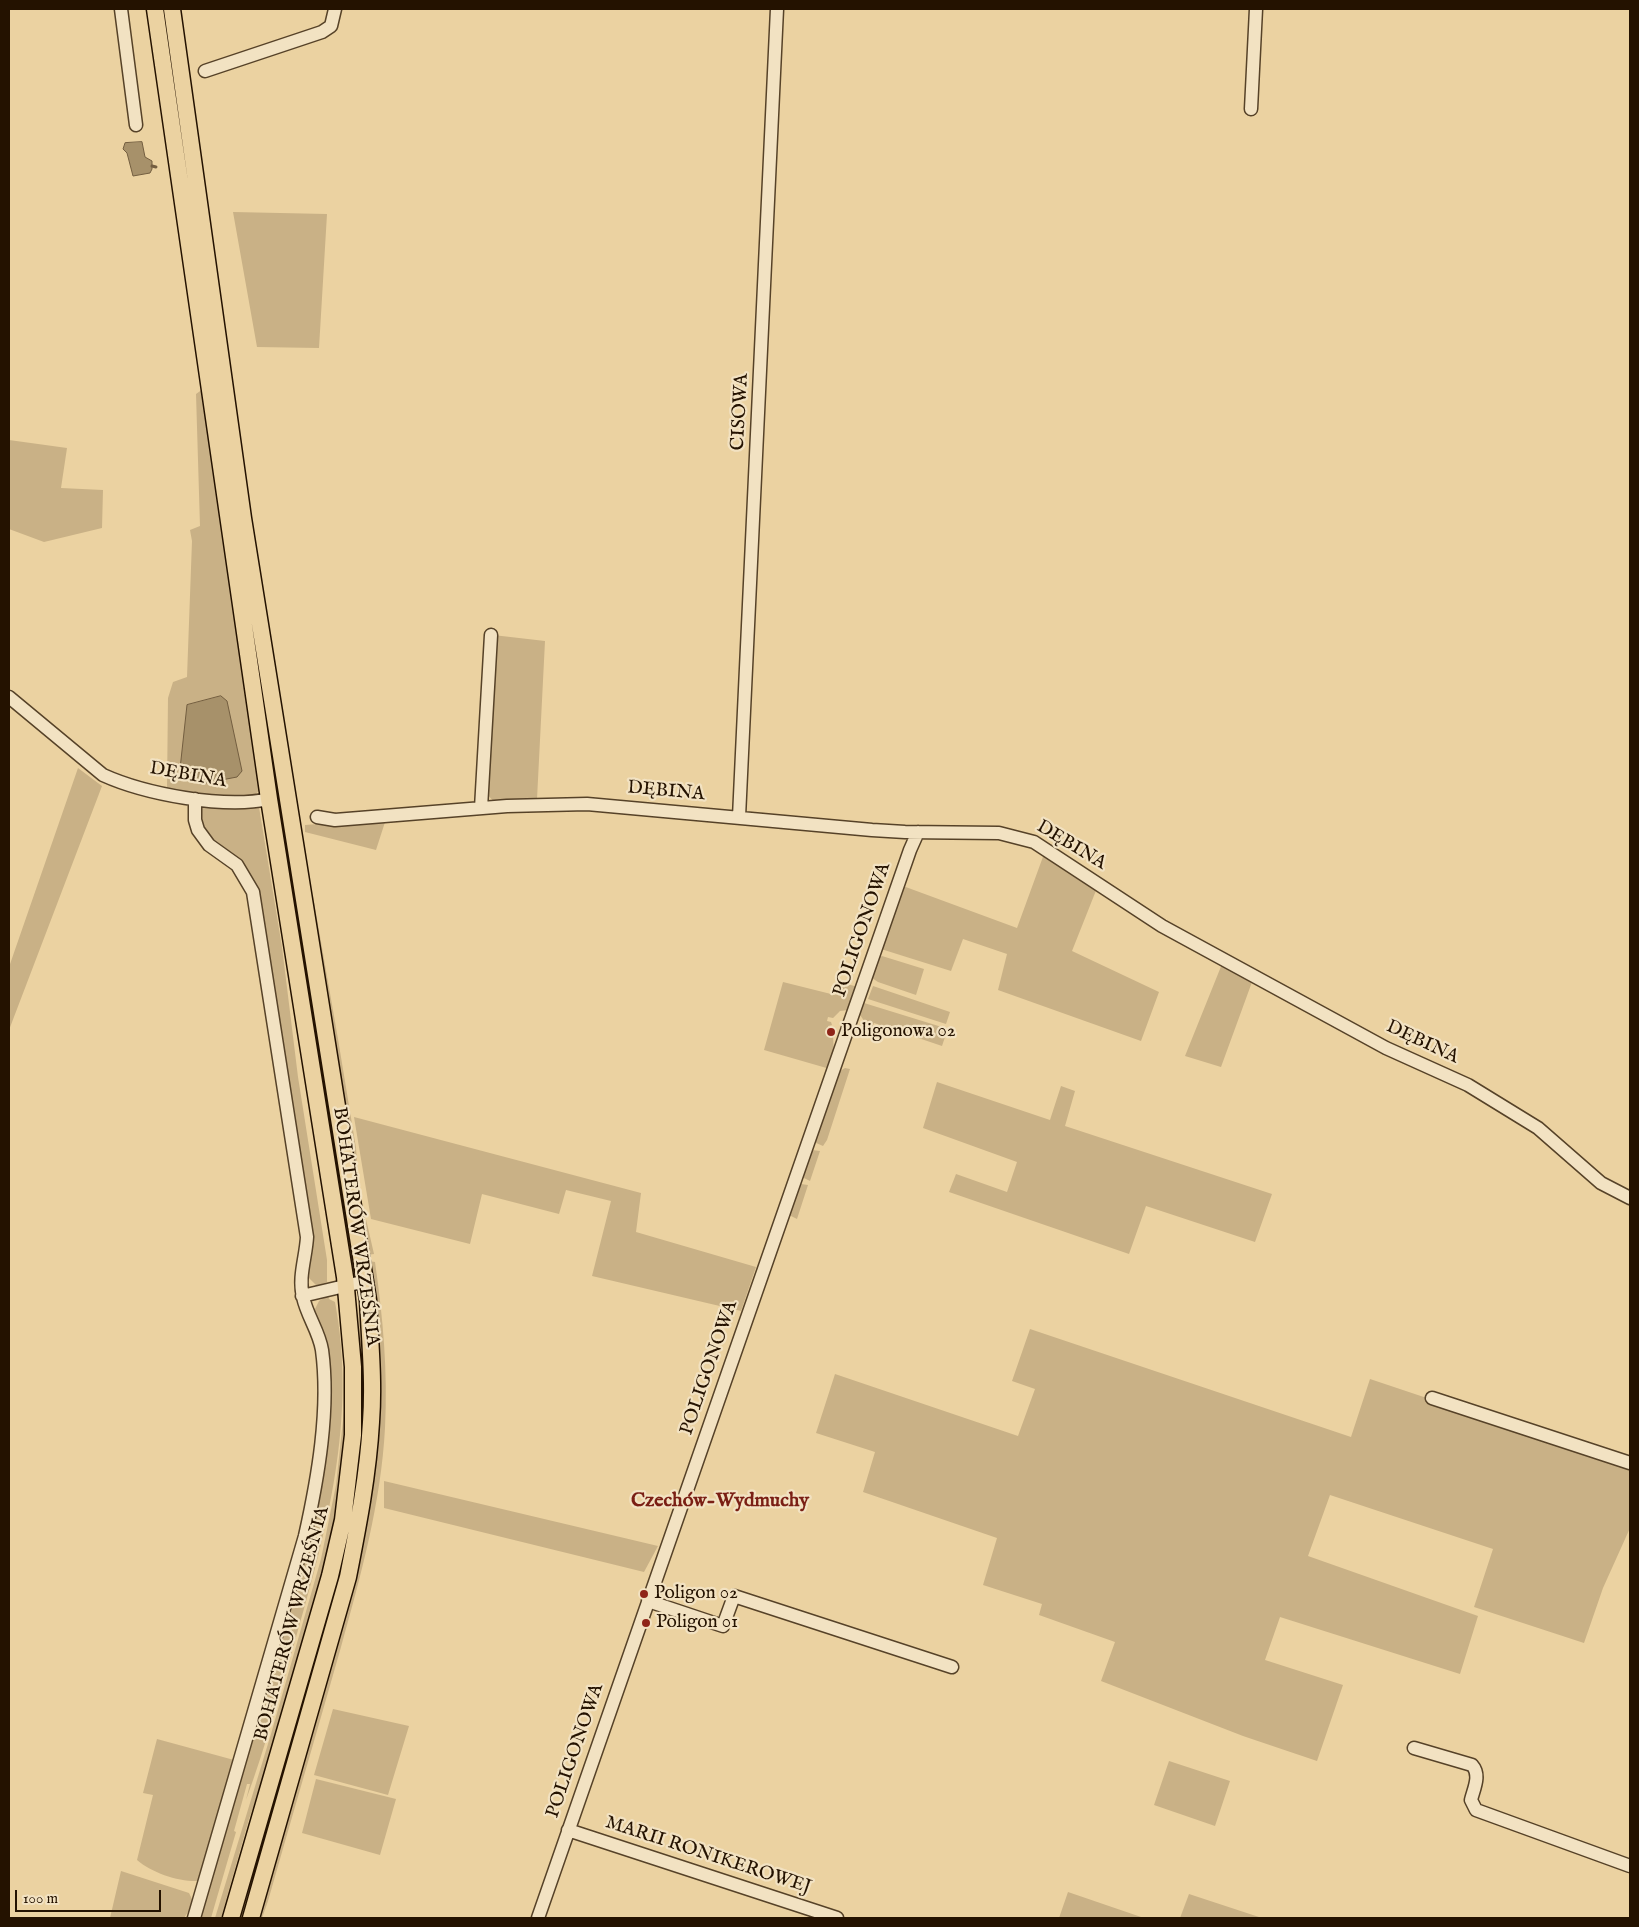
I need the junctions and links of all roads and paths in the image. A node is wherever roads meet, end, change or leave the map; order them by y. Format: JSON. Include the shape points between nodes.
{"nodes":[{"id":1,"x":121,"y":9,"type":"edge"},
{"id":2,"x":155,"y":9,"type":"edge"},
{"id":3,"x":172,"y":9,"type":"edge"},
{"id":4,"x":777,"y":9,"type":"edge"},
{"id":5,"x":1256,"y":9,"type":"edge"},
{"id":6,"x":335,"y":14,"type":"edge"},
{"id":7,"x":205,"y":71,"type":"dead end"},
{"id":8,"x":1251,"y":109,"type":"dead end"},
{"id":9,"x":136,"y":125,"type":"dead end"},
{"id":10,"x":491,"y":635,"type":"dead end"},
{"id":11,"x":9,"y":697,"type":"edge"},
{"id":12,"x":195,"y":799,"type":"junction"},
{"id":13,"x":269,"y":799,"type":"junction"},
{"id":14,"x":481,"y":808,"type":"junction"},
{"id":15,"x":316,"y":817,"type":"dead end"},
{"id":16,"x":739,"y":817,"type":"junction"},
{"id":17,"x":904,"y":832,"type":"junction"},
{"id":18,"x":918,"y":832,"type":"junction"},
{"id":19,"x":911,"y":847,"type":"junction"},
{"id":20,"x":1630,"y":1198,"type":"edge"},
{"id":21,"x":366,"y":1282,"type":"junction"},
{"id":22,"x":346,"y":1285,"type":"junction"},
{"id":23,"x":302,"y":1296,"type":"junction"},
{"id":24,"x":1432,"y":1398,"type":"dead end"},
{"id":25,"x":1630,"y":1463,"type":"edge"},
{"id":26,"x":648,"y":1601,"type":"junction"},
{"id":27,"x":952,"y":1668,"type":"dead end"},
{"id":28,"x":1414,"y":1748,"type":"dead end"},
{"id":29,"x":568,"y":1830,"type":"junction"},
{"id":30,"x":1630,"y":1866,"type":"edge"},
{"id":31,"x":194,"y":1918,"type":"edge"},
{"id":32,"x":231,"y":1918,"type":"edge"},
{"id":33,"x":251,"y":1918,"type":"edge"},
{"id":34,"x":538,"y":1918,"type":"edge"},
{"id":35,"x":837,"y":1918,"type":"edge"}],
"edges":[{"from":1,"to":9,"type":"street"},
{"from":2,"to":13,"type":"main road","name":"BOHATERÓW WRZEŚNIA"},
{"from":3,"to":21,"type":"main road","name":"BOHATERÓW WRZEŚNIA","via":[[240,500]]},
{"from":4,"to":16,"type":"street","name":"CISOWA"},
{"from":5,"to":8,"type":"street"},
{"from":6,"to":7,"type":"street","via":[[332,26],[322,32]]},
{"from":10,"to":14,"type":"street"},
{"from":11,"to":12,"type":"street","name":"DĘBINA","via":[[103,775],[121,783]]},
{"from":12,"to":13,"type":"street","name":"DĘBINA","via":[[236,804]]},
{"from":12,"to":23,"type":"street","via":[[198,830],[209,845],[238,865],[253,892],[307,1237],[300,1279]]},
{"from":13,"to":22,"type":"main road","name":"BOHATERÓW WRZEŚNIA"},
{"from":14,"to":15,"type":"street","name":"DĘBINA","via":[[335,820]]},
{"from":14,"to":16,"type":"street","name":"DĘBINA","via":[[587,804]]},
{"from":16,"to":17,"type":"street","name":"DĘBINA"},
{"from":17,"to":18,"type":"street","name":"DĘBINA"},
{"from":17,"to":19,"type":"street"},
{"from":18,"to":19,"type":"street","name":"POLIGONOWA"},
{"from":18,"to":20,"type":"street","name":"DĘBINA","via":[[999,833],[1034,842],[1162,926],[1386,1048],[1472,1088],[1538,1128],[1601,1183]]},
{"from":19,"to":26,"type":"street","name":"POLIGONOWA"},
{"from":21,"to":22,"type":"street"},
{"from":21,"to":33,"type":"main road","name":"BOHATERÓW WRZEŚNIA","via":[[371,1420],[357,1532],[348,1577]]},
{"from":22,"to":23,"type":"street"},
{"from":22,"to":32,"type":"main road","name":"BOHATERÓW WRZEŚNIA","via":[[354,1407],[351,1466],[343,1520],[330,1576]]},
{"from":23,"to":31,"type":"street","via":[[319,1338],[323,1358],[321,1434],[312,1505]]},
{"from":24,"to":25,"type":"street"},
{"from":26,"to":27,"type":"street","via":[[722,1626],[734,1596]]},
{"from":26,"to":29,"type":"street","name":"POLIGONOWA"},
{"from":28,"to":30,"type":"street","via":[[1472,1765],[1476,1769],[1471,1800],[1476,1810]]},
{"from":29,"to":34,"type":"street","name":"POLIGONOWA"},
{"from":29,"to":35,"type":"street","name":"MARII RONIKEROWEJ"}]}
